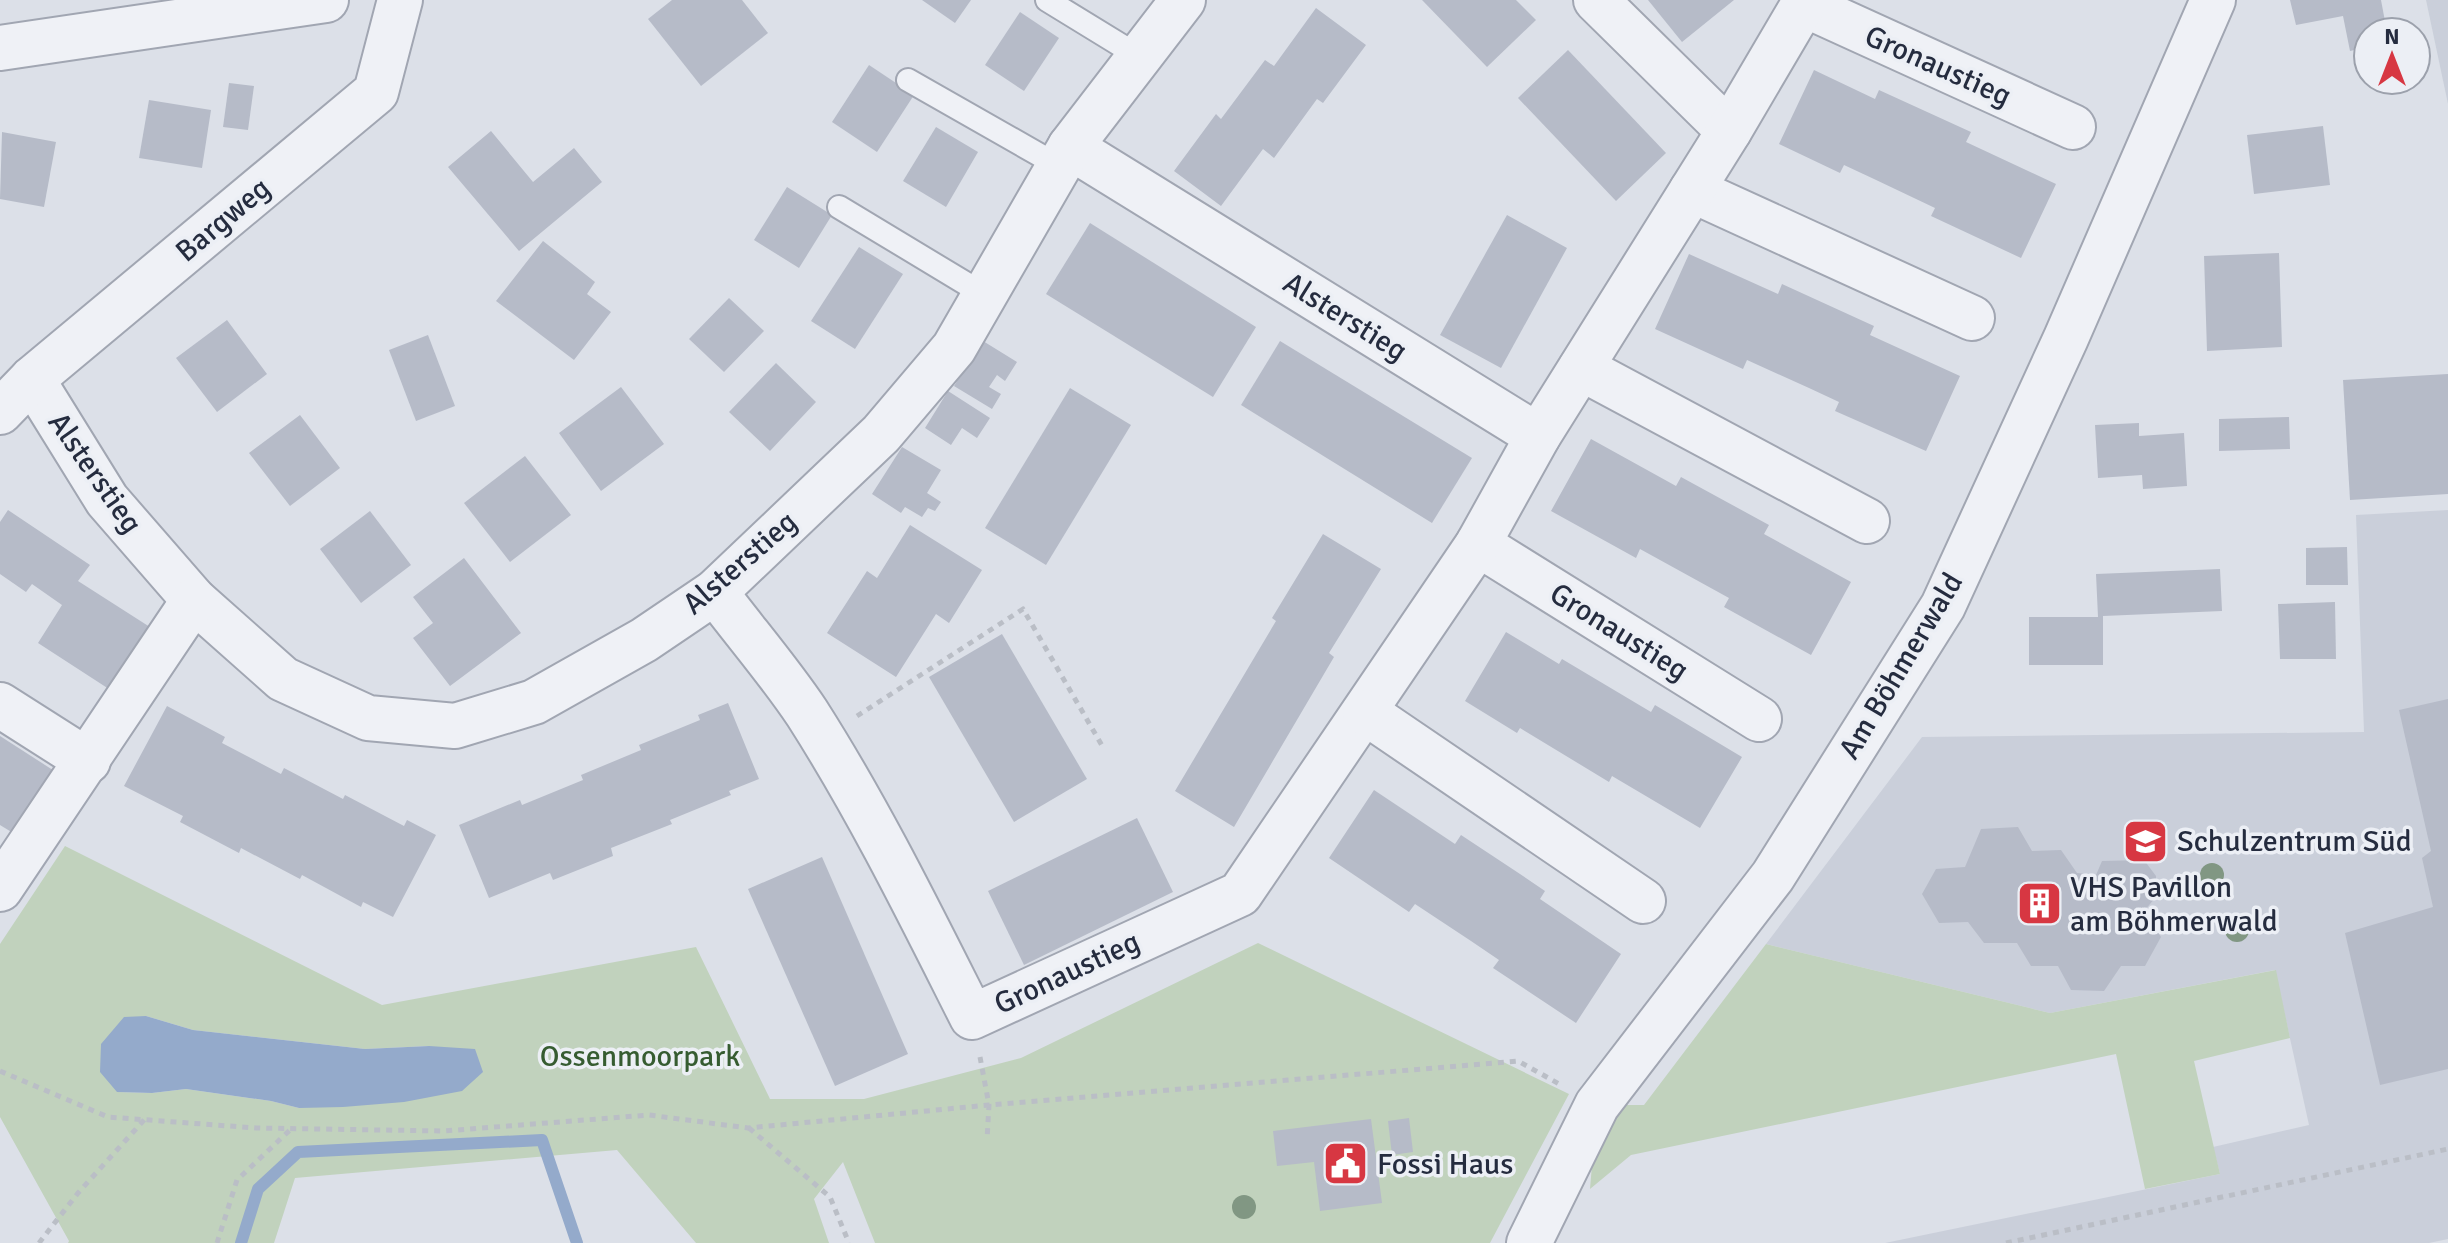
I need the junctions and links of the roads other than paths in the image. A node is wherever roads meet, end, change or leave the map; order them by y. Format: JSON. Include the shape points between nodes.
{"nodes":[{"id":1,"x":326,"y":0,"type":"edge"},
{"id":2,"x":400,"y":0,"type":"edge"},
{"id":3,"x":1047,"y":0,"type":"edge"},
{"id":4,"x":1183,"y":0,"type":"edge"},
{"id":5,"x":1596,"y":0,"type":"edge"},
{"id":6,"x":2213,"y":0,"type":"edge"},
{"id":7,"x":1804,"y":2,"type":"edge"},
{"id":8,"x":0,"y":48,"type":"edge"},
{"id":9,"x":1140,"y":57,"type":"junction"},
{"id":10,"x":908,"y":80,"type":"dead end"},
{"id":11,"x":2073,"y":127,"type":"dead end"},
{"id":12,"x":1729,"y":131,"type":"junction"},
{"id":13,"x":1065,"y":156,"type":"junction"},
{"id":14,"x":1692,"y":190,"type":"junction"},
{"id":15,"x":839,"y":207,"type":"dead end"},
{"id":16,"x":985,"y":295,"type":"junction"},
{"id":17,"x":1972,"y":318,"type":"dead end"},
{"id":18,"x":1581,"y":368,"type":"junction"},
{"id":19,"x":32,"y":379,"type":"junction"},
{"id":20,"x":0,"y":412,"type":"edge"},
{"id":21,"x":1538,"y":436,"type":"junction"},
{"id":22,"x":1867,"y":521,"type":"dead end"},
{"id":23,"x":1478,"y":544,"type":"junction"},
{"id":24,"x":715,"y":592,"type":"junction"},
{"id":25,"x":194,"y":600,"type":"junction"},
{"id":26,"x":0,"y":705,"type":"edge"},
{"id":27,"x":1365,"y":712,"type":"junction"},
{"id":28,"x":1759,"y":719,"type":"dead end"},
{"id":29,"x":88,"y":761,"type":"junction"},
{"id":30,"x":0,"y":889,"type":"edge"},
{"id":31,"x":1643,"y":901,"type":"dead end"},
{"id":32,"x":1529,"y":1243,"type":"edge"}],
"edges":[{"from":1,"to":8,"type":"street"},
{"from":2,"to":19,"type":"street","name":"Bargweg","via":[[376,92]]},
{"from":3,"to":9,"type":"lane"},
{"from":4,"to":9,"type":"street","name":"Alsterstieg"},
{"from":5,"to":12,"type":"street"},
{"from":6,"to":32,"type":"street","name":"Am Böhmerwald","via":[[1943,606],[1773,876],[1597,1105]]},
{"from":7,"to":11,"type":"street","name":"Gronaustieg"},
{"from":7,"to":12,"type":"street","name":"Gronaustieg"},
{"from":9,"to":13,"type":"street","name":"Alsterstieg"},
{"from":10,"to":13,"type":"lane"},
{"from":12,"to":14,"type":"street","name":"Gronaustieg"},
{"from":13,"to":16,"type":"street","name":"Alsterstieg"},
{"from":13,"to":21,"type":"street","name":"Alsterstieg"},
{"from":14,"to":17,"type":"street"},
{"from":14,"to":18,"type":"street","name":"Gronaustieg"},
{"from":15,"to":16,"type":"lane"},
{"from":16,"to":24,"type":"street","name":"Alsterstieg","via":[[954,348],[881,434]]},
{"from":18,"to":21,"type":"street","name":"Gronaustieg"},
{"from":18,"to":22,"type":"street"},
{"from":19,"to":20,"type":"street","name":"Bargweg"},
{"from":19,"to":25,"type":"street","name":"Alsterstieg","via":[[107,500]]},
{"from":21,"to":23,"type":"street","name":"Gronaustieg"},
{"from":23,"to":27,"type":"street","name":"Gronaustieg"},
{"from":23,"to":28,"type":"street","name":"Gronaustieg"},
{"from":24,"to":25,"type":"street","name":"Alsterstieg","via":[[644,640],[534,702],[455,726],[368,718],[283,679]]},
{"from":24,"to":27,"type":"street","name":"Gronaustieg","via":[[822,739],[891,856],[972,1017],[1240,894]]},
{"from":25,"to":29,"type":"street"},
{"from":26,"to":29,"type":"street"},
{"from":27,"to":31,"type":"street"},
{"from":29,"to":30,"type":"street"}]}
